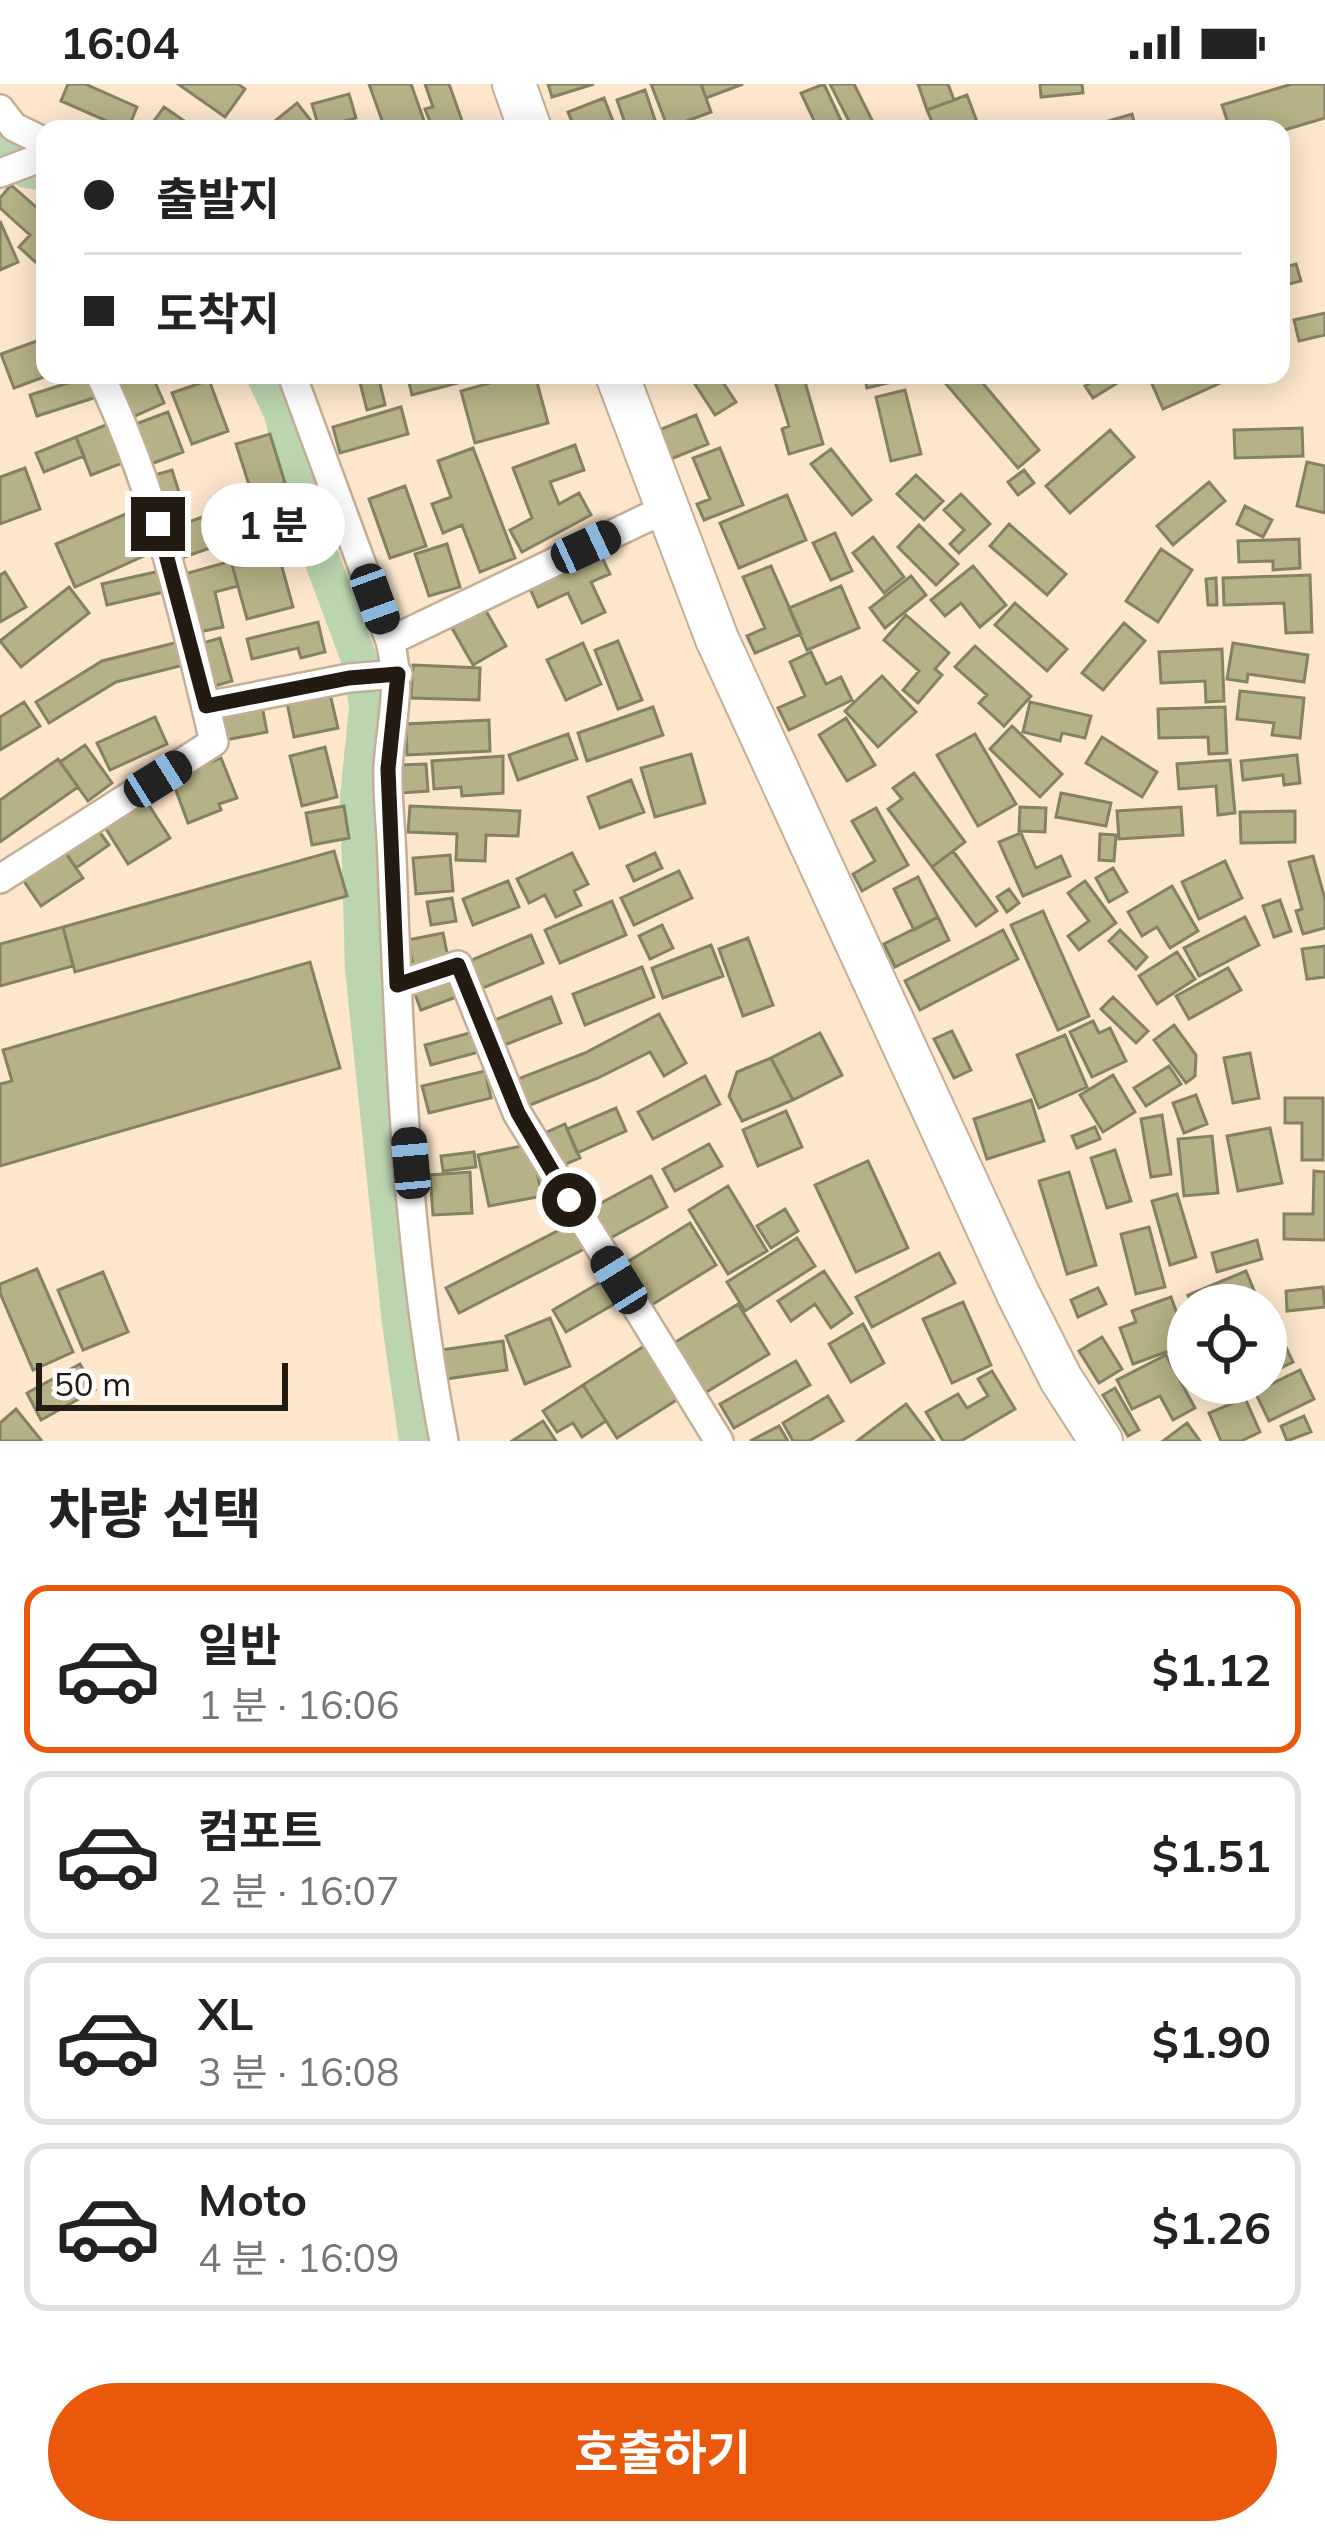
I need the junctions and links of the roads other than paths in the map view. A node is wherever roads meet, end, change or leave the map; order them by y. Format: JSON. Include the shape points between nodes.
{"nodes":[{"id":1,"x":514,"y":84,"type":"edge"},
{"id":2,"x":0,"y":109,"type":"edge"},
{"id":3,"x":527,"y":120,"type":"edge"},
{"id":4,"x":36,"y":146,"type":"edge"},
{"id":5,"x":36,"y":156,"type":"edge"},
{"id":6,"x":3,"y":173,"type":"edge"},
{"id":7,"x":104,"y":384,"type":"edge"},
{"id":8,"x":295,"y":384,"type":"edge"},
{"id":9,"x":620,"y":384,"type":"edge"},
{"id":10,"x":665,"y":509,"type":"junction"},
{"id":11,"x":390,"y":640,"type":"junction"},
{"id":12,"x":389,"y":674,"type":"junction"},
{"id":13,"x":206,"y":706,"type":"junction"},
{"id":14,"x":0,"y":879,"type":"edge"},
{"id":15,"x":397,"y":985,"type":"junction"},
{"id":16,"x":445,"y":1441,"type":"edge"},
{"id":17,"x":719,"y":1441,"type":"edge"},
{"id":18,"x":1101,"y":1441,"type":"edge"}],
"edges":[{"from":1,"to":3,"type":"main road"},
{"from":2,"to":4,"type":"street"},
{"from":5,"to":6,"type":"street"},
{"from":7,"to":13,"type":"street","via":[[158,524]]},
{"from":8,"to":11,"type":"street"},
{"from":9,"to":10,"type":"main road"},
{"from":10,"to":11,"type":"street"},
{"from":10,"to":18,"type":"main road","via":[[1018,1294]]},
{"from":11,"to":12,"type":"street"},
{"from":12,"to":13,"type":"street"},
{"from":12,"to":15,"type":"street"},
{"from":13,"to":14,"type":"street","via":[[214,742]]},
{"from":15,"to":16,"type":"street","via":[[414,1208]]},
{"from":15,"to":17,"type":"street","via":[[458,965],[518,1113]]}]}
